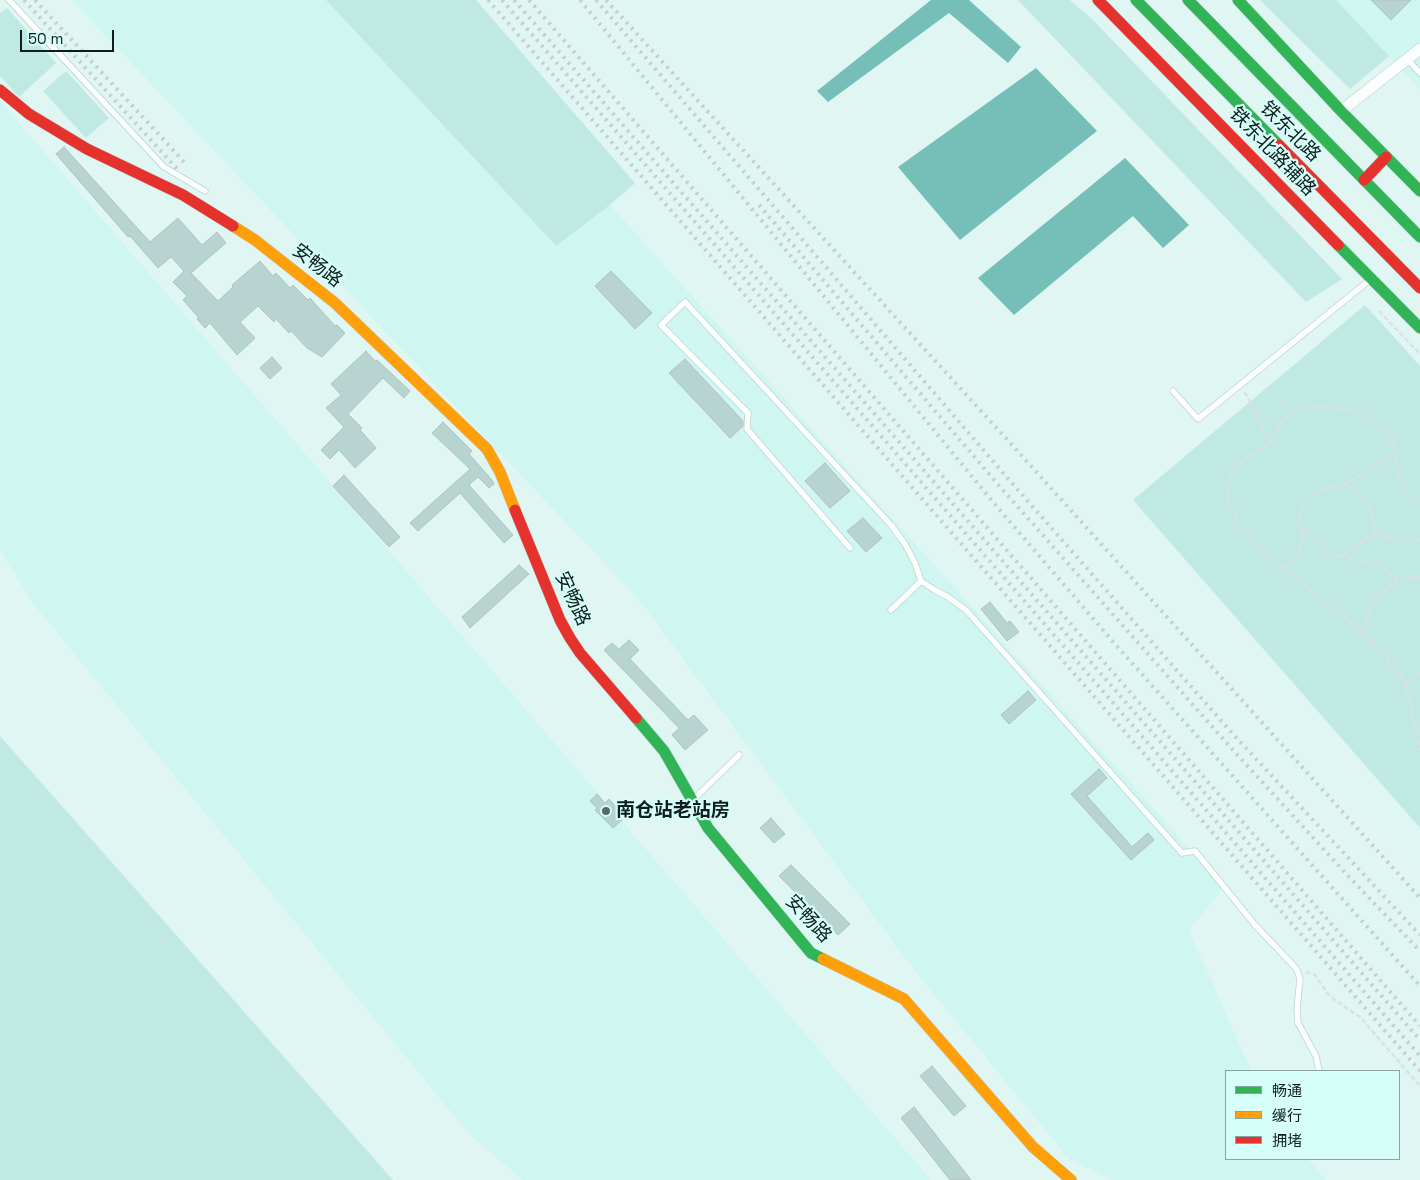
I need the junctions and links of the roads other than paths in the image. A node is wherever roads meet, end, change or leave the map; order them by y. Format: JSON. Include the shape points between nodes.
{"nodes":[{"id":1,"x":9,"y":0,"type":"edge"},
{"id":2,"x":1098,"y":0,"type":"edge"},
{"id":3,"x":1136,"y":0,"type":"edge"},
{"id":4,"x":1188,"y":0,"type":"edge"},
{"id":5,"x":1196,"y":0,"type":"edge"},
{"id":6,"x":1238,"y":0,"type":"edge"},
{"id":7,"x":1209,"y":21,"type":"junction"},
{"id":8,"x":1420,"y":49,"type":"edge"},
{"id":9,"x":1407,"y":59,"type":"junction"},
{"id":10,"x":1420,"y":73,"type":"edge"},
{"id":11,"x":0,"y":90,"type":"edge"},
{"id":12,"x":1341,"y":111,"type":"junction"},
{"id":13,"x":1386,"y":157,"type":"junction"},
{"id":14,"x":1364,"y":180,"type":"junction"},
{"id":15,"x":205,"y":191,"type":"dead end"},
{"id":16,"x":1420,"y":191,"type":"edge"},
{"id":17,"x":1420,"y":237,"type":"edge"},
{"id":18,"x":1372,"y":279,"type":"junction"},
{"id":19,"x":1420,"y":288,"type":"edge"},
{"id":20,"x":1420,"y":328,"type":"edge"},
{"id":21,"x":1173,"y":391,"type":"dead end"},
{"id":22,"x":850,"y":548,"type":"dead end"},
{"id":23,"x":921,"y":581,"type":"junction"},
{"id":24,"x":890,"y":610,"type":"dead end"},
{"id":25,"x":739,"y":755,"type":"dead end"},
{"id":26,"x":692,"y":801,"type":"junction"},
{"id":27,"x":1319,"y":1070,"type":"edge"},
{"id":28,"x":1071,"y":1180,"type":"edge"}],
"edges":[{"from":1,"to":15,"type":"lane","via":[[164,167]]},
{"from":2,"to":18,"type":"main road","name":"铁东北路辅路"},
{"from":3,"to":19,"type":"main road","name":"铁东北路"},
{"from":4,"to":7,"type":"main road","name":"铁东北路"},
{"from":5,"to":7,"type":"main road"},
{"from":6,"to":12,"type":"main road"},
{"from":7,"to":14,"type":"main road","name":"铁东北路"},
{"from":8,"to":9,"type":"street"},
{"from":9,"to":10,"type":"lane"},
{"from":9,"to":12,"type":"street"},
{"from":11,"to":26,"type":"main road","name":"安畅路","via":[[29,114],[78,144],[183,195],[269,251],[335,303],[487,449],[500,472],[570,638],[664,751]]},
{"from":12,"to":13,"type":"main road"},
{"from":13,"to":14,"type":"main road"},
{"from":13,"to":16,"type":"main road"},
{"from":14,"to":17,"type":"main road","name":"铁东北路"},
{"from":18,"to":20,"type":"main road","name":"铁东北路辅路"},
{"from":18,"to":21,"type":"lane","via":[[1198,419]]},
{"from":22,"to":23,"type":"lane","via":[[748,428],[748,413],[661,325],[685,302],[891,526],[916,563]]},
{"from":23,"to":24,"type":"lane"},
{"from":23,"to":27,"type":"lane","via":[[966,610],[1182,853],[1196,851],[1255,925],[1295,968],[1300,982],[1297,1019],[1316,1056]]},
{"from":25,"to":26,"type":"lane"},
{"from":26,"to":28,"type":"main road","name":"安畅路","via":[[708,828],[811,953],[904,999],[1033,1148]]}]}
